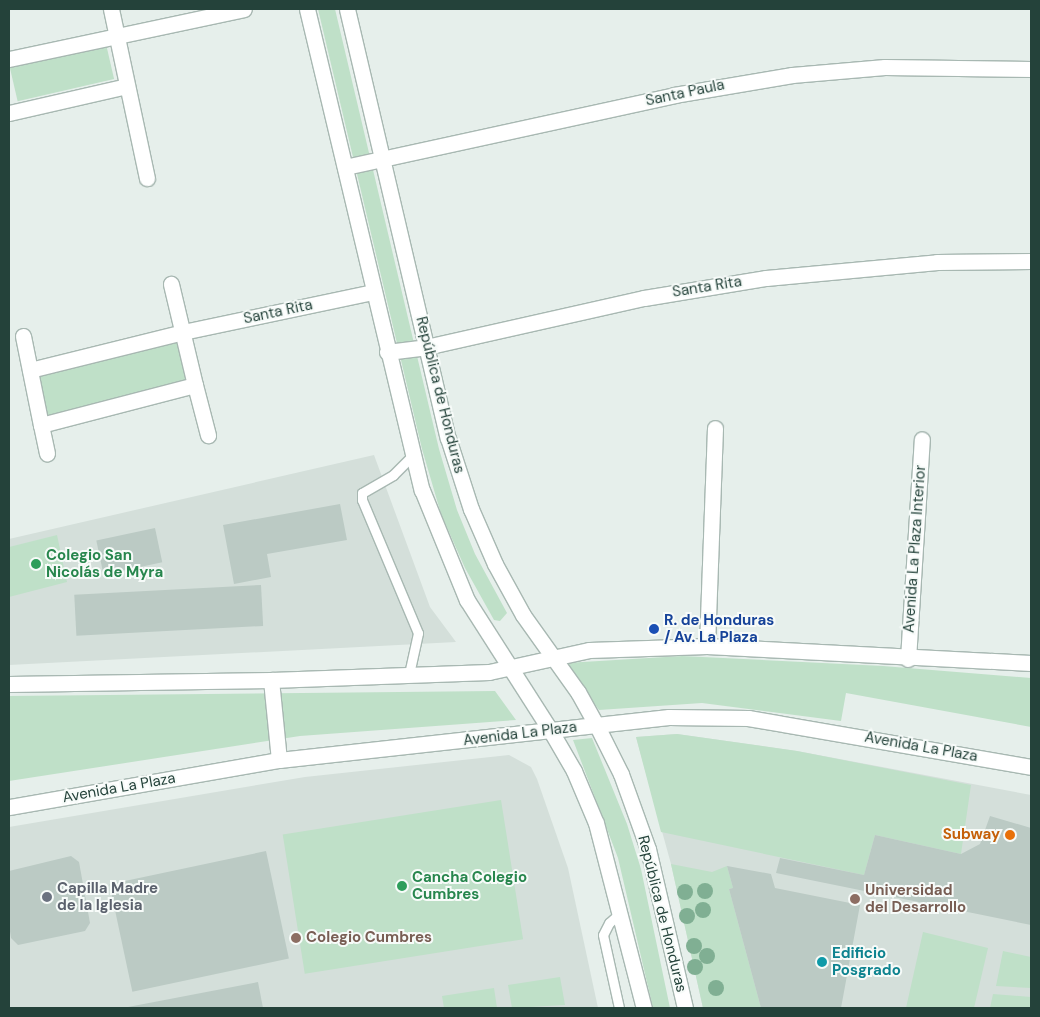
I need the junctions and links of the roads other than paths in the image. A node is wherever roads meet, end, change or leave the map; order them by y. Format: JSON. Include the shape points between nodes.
{"nodes":[{"id":1,"x":110,"y":9,"type":"edge"},
{"id":2,"x":244,"y":9,"type":"edge"},
{"id":3,"x":306,"y":9,"type":"edge"},
{"id":4,"x":347,"y":9,"type":"edge"},
{"id":5,"x":117,"y":38,"type":"junction"},
{"id":6,"x":9,"y":59,"type":"edge"},
{"id":7,"x":1031,"y":69,"type":"edge"},
{"id":8,"x":127,"y":86,"type":"junction"},
{"id":9,"x":9,"y":113,"type":"edge"},
{"id":10,"x":382,"y":159,"type":"junction"},
{"id":11,"x":345,"y":168,"type":"junction"},
{"id":12,"x":147,"y":178,"type":"dead end"},
{"id":13,"x":1031,"y":261,"type":"edge"},
{"id":14,"x":171,"y":284,"type":"dead end"},
{"id":15,"x":373,"y":292,"type":"junction"},
{"id":16,"x":183,"y":332,"type":"junction"},
{"id":17,"x":23,"y":336,"type":"dead end"},
{"id":18,"x":426,"y":347,"type":"junction"},
{"id":19,"x":387,"y":352,"type":"junction"},
{"id":20,"x":30,"y":370,"type":"junction"},
{"id":21,"x":196,"y":385,"type":"junction"},
{"id":22,"x":41,"y":425,"type":"junction"},
{"id":23,"x":715,"y":428,"type":"dead end"},
{"id":24,"x":208,"y":435,"type":"dead end"},
{"id":25,"x":922,"y":439,"type":"dead end"},
{"id":26,"x":47,"y":453,"type":"dead end"},
{"id":27,"x":414,"y":454,"type":"junction"},
{"id":28,"x":708,"y":646,"type":"junction"},
{"id":29,"x":554,"y":657,"type":"junction"},
{"id":30,"x":908,"y":659,"type":"junction"},
{"id":31,"x":1031,"y":663,"type":"edge"},
{"id":32,"x":512,"y":669,"type":"junction"},
{"id":33,"x":409,"y":674,"type":"junction"},
{"id":34,"x":271,"y":680,"type":"junction"},
{"id":35,"x":9,"y":684,"type":"edge"},
{"id":36,"x":596,"y":724,"type":"junction"},
{"id":37,"x":552,"y":732,"type":"junction"},
{"id":38,"x":279,"y":760,"type":"junction"},
{"id":39,"x":1031,"y":767,"type":"edge"},
{"id":40,"x":9,"y":807,"type":"edge"},
{"id":41,"x":619,"y":914,"type":"junction"},
{"id":42,"x":619,"y":1008,"type":"edge"},
{"id":43,"x":644,"y":1008,"type":"edge"},
{"id":44,"x":685,"y":1008,"type":"edge"}],
"edges":[{"from":1,"to":5,"type":"street"},
{"from":2,"to":5,"type":"street"},
{"from":3,"to":11,"type":"street"},
{"from":4,"to":10,"type":"street","name":"República de Honduras"},
{"from":5,"to":6,"type":"street"},
{"from":5,"to":8,"type":"street"},
{"from":7,"to":10,"type":"street","name":"Santa Paula","via":[[885,67],[792,75],[674,95]]},
{"from":8,"to":9,"type":"street"},
{"from":8,"to":12,"type":"street"},
{"from":10,"to":11,"type":"street","name":"Santa Paula"},
{"from":10,"to":18,"type":"street","name":"República de Honduras"},
{"from":11,"to":15,"type":"street"},
{"from":13,"to":18,"type":"street","name":"Santa Rita","via":[[937,262],[766,278],[644,298]]},
{"from":14,"to":16,"type":"street"},
{"from":15,"to":16,"type":"street","name":"Santa Rita"},
{"from":15,"to":19,"type":"street"},
{"from":16,"to":20,"type":"street","name":"Santa Rita"},
{"from":16,"to":21,"type":"street"},
{"from":17,"to":20,"type":"street"},
{"from":18,"to":19,"type":"street","name":"Santa Rita"},
{"from":18,"to":29,"type":"street","name":"República de Honduras","via":[[448,438],[471,509],[518,607]]},
{"from":19,"to":27,"type":"street"},
{"from":20,"to":22,"type":"street"},
{"from":21,"to":22,"type":"street"},
{"from":21,"to":24,"type":"street"},
{"from":22,"to":26,"type":"street"},
{"from":23,"to":28,"type":"street"},
{"from":25,"to":30,"type":"street","name":"Avenida La Plaza Interior"},
{"from":27,"to":32,"type":"street","via":[[425,500],[467,600]]},
{"from":27,"to":33,"type":"lane","via":[[396,474],[362,493],[362,500],[418,633]]},
{"from":28,"to":29,"type":"street","via":[[589,650]]},
{"from":28,"to":30,"type":"street"},
{"from":29,"to":32,"type":"street"},
{"from":29,"to":36,"type":"street","name":"República de Honduras"},
{"from":30,"to":31,"type":"street"},
{"from":32,"to":33,"type":"street"},
{"from":32,"to":37,"type":"street"},
{"from":33,"to":34,"type":"street"},
{"from":34,"to":35,"type":"street"},
{"from":34,"to":38,"type":"street"},
{"from":36,"to":37,"type":"street","name":"Avenida La Plaza"},
{"from":36,"to":39,"type":"street","name":"Avenida La Plaza","via":[[669,717],[748,718]]},
{"from":36,"to":44,"type":"street","name":"República de Honduras","via":[[621,774],[648,850]]},
{"from":37,"to":38,"type":"street","name":"Avenida La Plaza"},
{"from":37,"to":41,"type":"street","via":[[574,771],[596,823]]},
{"from":38,"to":40,"type":"street","name":"Avenida La Plaza"},
{"from":41,"to":42,"type":"lane","via":[[603,935]]},
{"from":41,"to":43,"type":"street"}]}
